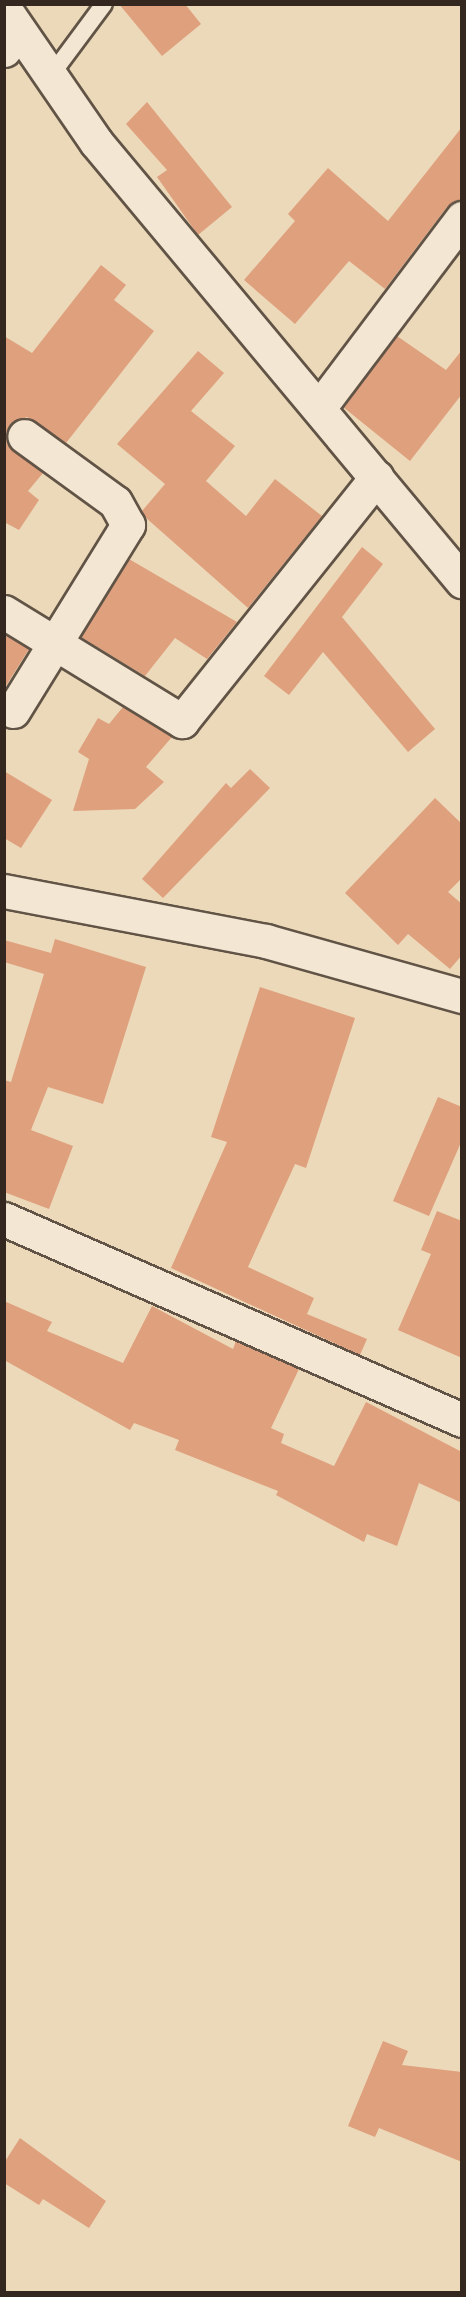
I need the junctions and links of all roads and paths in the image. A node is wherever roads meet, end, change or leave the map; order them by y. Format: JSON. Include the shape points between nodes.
{"nodes":[{"id":1,"x":104,"y":4,"type":"edge"},
{"id":2,"x":9,"y":30,"type":"edge"},
{"id":3,"x":49,"y":78,"type":"junction"},
{"id":4,"x":462,"y":218,"type":"edge"},
{"id":5,"x":319,"y":408,"type":"junction"},
{"id":6,"x":24,"y":436,"type":"dead end"},
{"id":7,"x":377,"y":477,"type":"junction"},
{"id":8,"x":462,"y":581,"type":"edge"},
{"id":9,"x":4,"y":612,"type":"edge"},
{"id":10,"x":55,"y":644,"type":"junction"},
{"id":11,"x":13,"y":711,"type":"dead end"},
{"id":12,"x":4,"y":891,"type":"edge"},
{"id":13,"x":462,"y":996,"type":"edge"},
{"id":14,"x":4,"y":1219,"type":"edge"},
{"id":15,"x":462,"y":1420,"type":"edge"}],
"edges":[{"from":1,"to":3,"type":"lane"},
{"from":2,"to":3,"type":"street"},
{"from":3,"to":5,"type":"street","via":[[149,208]]},
{"from":4,"to":5,"type":"street"},
{"from":5,"to":7,"type":"street"},
{"from":6,"to":10,"type":"street","via":[[115,502],[128,525]]},
{"from":7,"to":8,"type":"street"},
{"from":7,"to":10,"type":"street","via":[[182,721]]},
{"from":9,"to":10,"type":"street"},
{"from":10,"to":11,"type":"street"},
{"from":12,"to":13,"type":"street","via":[[266,941]]},
{"from":14,"to":15,"type":"street"}]}
